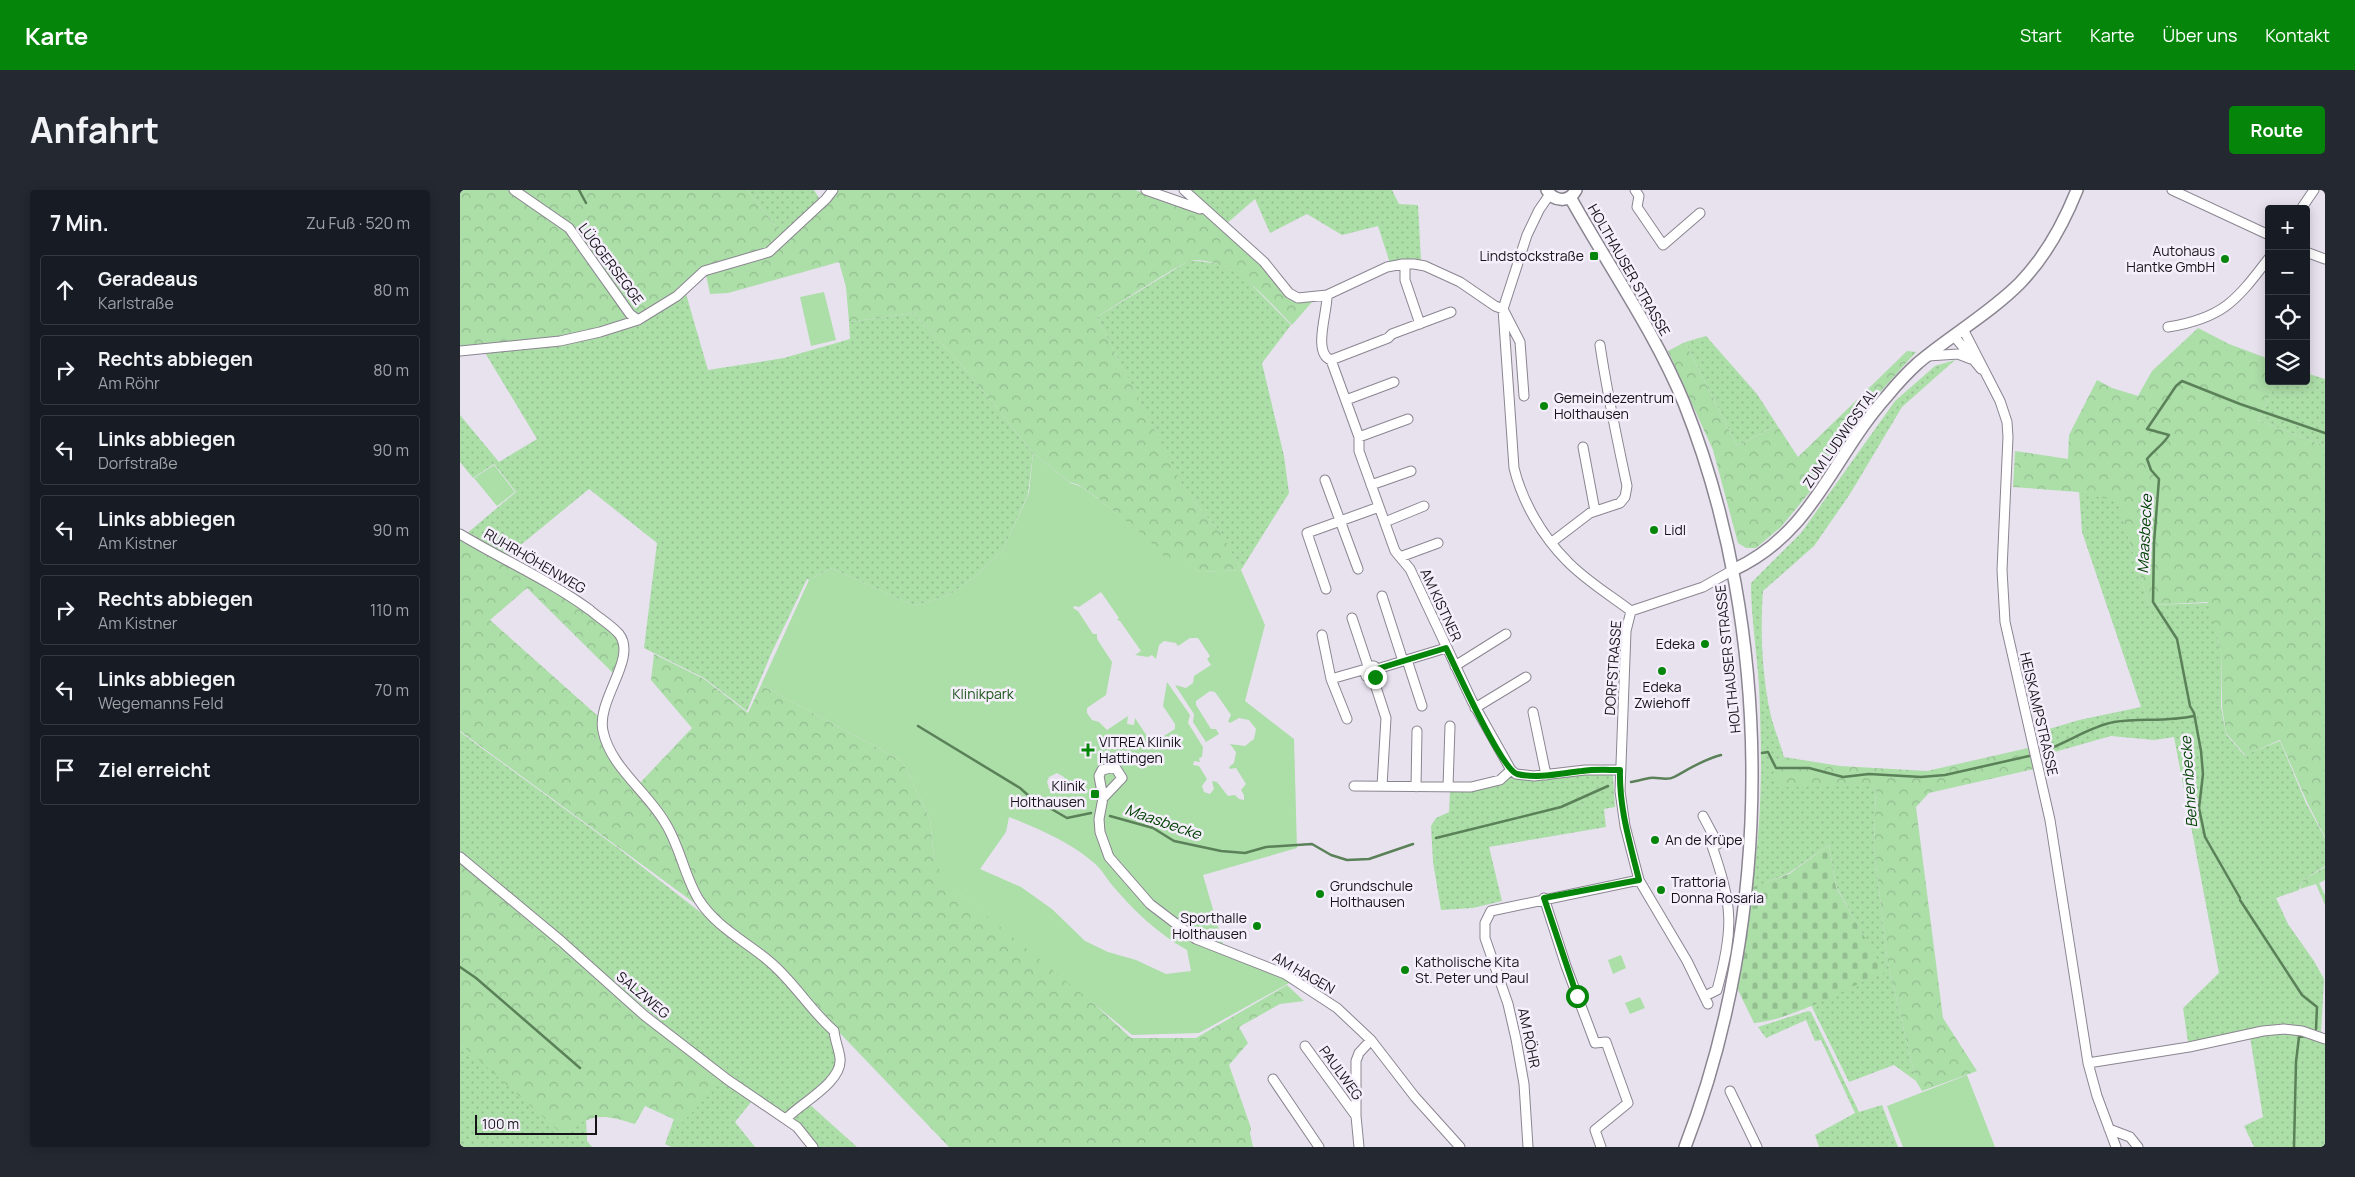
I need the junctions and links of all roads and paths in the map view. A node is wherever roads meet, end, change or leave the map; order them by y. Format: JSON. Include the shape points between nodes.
{"nodes":[{"id":1,"x":514,"y":190,"type":"edge"},
{"id":2,"x":833,"y":190,"type":"edge"},
{"id":3,"x":1146,"y":190,"type":"edge"},
{"id":4,"x":1184,"y":190,"type":"edge"},
{"id":5,"x":1648,"y":190,"type":"edge"},
{"id":6,"x":2172,"y":190,"type":"edge"},
{"id":7,"x":2314,"y":190,"type":"edge"},
{"id":8,"x":2077,"y":191,"type":"edge"},
{"id":9,"x":1548,"y":192,"type":"edge"},
{"id":10,"x":1637,"y":193,"type":"edge"},
{"id":11,"x":1573,"y":194,"type":"edge"},
{"id":12,"x":2304,"y":205,"type":"edge"},
{"id":13,"x":1205,"y":211,"type":"junction"},
{"id":14,"x":1700,"y":213,"type":"dead end"},
{"id":15,"x":2265,"y":233,"type":"edge"},
{"id":16,"x":2310,"y":253,"type":"edge"},
{"id":17,"x":2325,"y":259,"type":"edge"},
{"id":18,"x":2265,"y":263,"type":"edge"},
{"id":19,"x":1405,"y":264,"type":"junction"},
{"id":20,"x":1327,"y":295,"type":"junction"},
{"id":21,"x":1502,"y":309,"type":"junction"},
{"id":22,"x":1451,"y":312,"type":"dead end"},
{"id":23,"x":638,"y":320,"type":"junction"},
{"id":24,"x":1420,"y":324,"type":"junction"},
{"id":25,"x":2168,"y":326,"type":"dead end"},
{"id":26,"x":1959,"y":333,"type":"junction"},
{"id":27,"x":1600,"y":345,"type":"dead end"},
{"id":28,"x":460,"y":351,"type":"edge"},
{"id":29,"x":1928,"y":356,"type":"junction"},
{"id":30,"x":1972,"y":359,"type":"junction"},
{"id":31,"x":1331,"y":360,"type":"junction"},
{"id":32,"x":1984,"y":373,"type":"junction"},
{"id":33,"x":1394,"y":382,"type":"dead end"},
{"id":34,"x":1524,"y":396,"type":"dead end"},
{"id":35,"x":1346,"y":400,"type":"junction"},
{"id":36,"x":1408,"y":419,"type":"dead end"},
{"id":37,"x":1359,"y":437,"type":"junction"},
{"id":38,"x":1582,"y":447,"type":"dead end"},
{"id":39,"x":1411,"y":471,"type":"dead end"},
{"id":40,"x":1325,"y":480,"type":"dead end"},
{"id":41,"x":1371,"y":485,"type":"junction"},
{"id":42,"x":1424,"y":506,"type":"dead end"},
{"id":43,"x":1379,"y":507,"type":"junction"},
{"id":44,"x":1595,"y":511,"type":"junction"},
{"id":45,"x":1340,"y":521,"type":"junction"},
{"id":46,"x":1385,"y":522,"type":"junction"},
{"id":47,"x":460,"y":534,"type":"edge"},
{"id":48,"x":1552,"y":542,"type":"junction"},
{"id":49,"x":1438,"y":543,"type":"dead end"},
{"id":50,"x":1400,"y":557,"type":"junction"},
{"id":51,"x":1358,"y":569,"type":"dead end"},
{"id":52,"x":1733,"y":570,"type":"junction"},
{"id":53,"x":1326,"y":590,"type":"dead end"},
{"id":54,"x":1382,"y":596,"type":"dead end"},
{"id":55,"x":1631,"y":611,"type":"junction"},
{"id":56,"x":1352,"y":618,"type":"dead end"},
{"id":57,"x":1506,"y":634,"type":"dead end"},
{"id":58,"x":1322,"y":635,"type":"dead end"},
{"id":59,"x":1446,"y":648,"type":"junction"},
{"id":60,"x":1405,"y":661,"type":"junction"},
{"id":61,"x":1455,"y":666,"type":"junction"},
{"id":62,"x":1371,"y":670,"type":"junction"},
{"id":63,"x":1526,"y":677,"type":"dead end"},
{"id":64,"x":1331,"y":679,"type":"junction"},
{"id":65,"x":1422,"y":706,"type":"dead end"},
{"id":66,"x":1476,"y":708,"type":"junction"},
{"id":67,"x":1533,"y":712,"type":"dead end"},
{"id":68,"x":1346,"y":719,"type":"dead end"},
{"id":69,"x":1450,"y":726,"type":"dead end"},
{"id":70,"x":1417,"y":731,"type":"dead end"},
{"id":71,"x":1511,"y":770,"type":"junction"},
{"id":72,"x":1620,"y":770,"type":"junction"},
{"id":73,"x":1546,"y":774,"type":"junction"},
{"id":74,"x":1354,"y":786,"type":"dead end"},
{"id":75,"x":1382,"y":786,"type":"junction"},
{"id":76,"x":1416,"y":787,"type":"junction"},
{"id":77,"x":1448,"y":787,"type":"junction"},
{"id":78,"x":1103,"y":798,"type":"dead end"},
{"id":79,"x":1703,"y":816,"type":"dead end"},
{"id":80,"x":460,"y":857,"type":"edge"},
{"id":81,"x":1639,"y":880,"type":"junction"},
{"id":82,"x":1544,"y":898,"type":"junction"},
{"id":83,"x":2325,"y":1039,"type":"edge"},
{"id":84,"x":1371,"y":1040,"type":"junction"},
{"id":85,"x":1305,"y":1046,"type":"dead end"},
{"id":86,"x":2088,"y":1063,"type":"junction"},
{"id":87,"x":1273,"y":1079,"type":"dead end"},
{"id":88,"x":1730,"y":1091,"type":"dead end"},
{"id":89,"x":1356,"y":1116,"type":"junction"},
{"id":90,"x":786,"y":1118,"type":"junction"},
{"id":91,"x":2110,"y":1129,"type":"junction"},
{"id":92,"x":812,"y":1147,"type":"edge"},
{"id":93,"x":1318,"y":1147,"type":"edge"},
{"id":94,"x":1359,"y":1147,"type":"edge"},
{"id":95,"x":1460,"y":1147,"type":"edge"},
{"id":96,"x":1528,"y":1147,"type":"edge"},
{"id":97,"x":1601,"y":1147,"type":"edge"},
{"id":98,"x":1685,"y":1147,"type":"edge"},
{"id":99,"x":1757,"y":1147,"type":"edge"},
{"id":100,"x":2116,"y":1147,"type":"edge"},
{"id":101,"x":2138,"y":1147,"type":"edge"}],
"edges":[{"from":1,"to":23,"type":"street","name":"LÜGGERSEGGE","via":[[569,228],[630,314]]},
{"from":2,"to":23,"type":"street","via":[[768,252],[704,271],[677,296]]},
{"from":3,"to":13,"type":"street"},
{"from":4,"to":13,"type":"street"},
{"from":5,"to":10,"type":"street"},
{"from":6,"to":15,"type":"street"},
{"from":7,"to":12,"type":"street"},
{"from":8,"to":26,"type":"street","name":"ZUM LUDWIGSTAL","via":[[2061,227],[2034,268]]},
{"from":9,"to":11,"type":"street","name":"HOLTHAUSER STRASSE","via":[[1559,200]]},
{"from":9,"to":21,"type":"street","name":"DORFSTRASSE","via":[[1527,235]]},
{"from":10,"to":14,"type":"street","via":[[1637,207],[1664,245]]},
{"from":11,"to":52,"type":"street","name":"HOLTHAUSER STRASSE","via":[[1664,360],[1683,402],[1708,471]]},
{"from":13,"to":20,"type":"street","via":[[1264,262],[1289,293],[1298,298]]},
{"from":16,"to":17,"type":"street"},
{"from":18,"to":25,"type":"street","via":[[2222,309],[2199,321]]},
{"from":19,"to":20,"type":"street","via":[[1387,267]]},
{"from":19,"to":21,"type":"street","via":[[1425,266],[1451,277]]},
{"from":19,"to":24,"type":"street","via":[[1405,280]]},
{"from":20,"to":31,"type":"street","name":"AM KISTNER","via":[[1322,348],[1324,356]]},
{"from":21,"to":34,"type":"street","via":[[1520,342]]},
{"from":21,"to":48,"type":"street","name":"DORFSTRASSE","via":[[1514,468],[1528,507]]},
{"from":22,"to":24,"type":"street"},
{"from":23,"to":28,"type":"street","via":[[560,341]]},
{"from":24,"to":31,"type":"street"},
{"from":26,"to":29,"type":"street","name":"ZUM LUDWIGSTAL"},
{"from":26,"to":30,"type":"street","name":"HEISKAMPSTRASSE"},
{"from":26,"to":32,"type":"street","name":"HEISKAMPSTRASSE","via":[[1975,349]]},
{"from":27,"to":44,"type":"street","via":[[1627,486],[1620,503]]},
{"from":29,"to":30,"type":"street","via":[[1958,354]]},
{"from":29,"to":52,"type":"street","name":"ZUM LUDWIGSTAL","via":[[1886,397],[1799,521],[1756,559]]},
{"from":30,"to":32,"type":"street","name":"HEISKAMPSTRASSE"},
{"from":31,"to":35,"type":"street","name":"AM KISTNER"},
{"from":32,"to":86,"type":"street","name":"HEISKAMPSTRASSE","via":[[2000,401],[2008,429],[2002,570],[2005,622],[2050,820]]},
{"from":33,"to":35,"type":"street"},
{"from":35,"to":37,"type":"street","name":"AM KISTNER"},
{"from":36,"to":37,"type":"street"},
{"from":37,"to":41,"type":"street","name":"AM KISTNER","via":[[1359,451]]},
{"from":38,"to":44,"type":"street"},
{"from":39,"to":41,"type":"street"},
{"from":40,"to":45,"type":"street"},
{"from":41,"to":43,"type":"street","name":"AM KISTNER"},
{"from":42,"to":46,"type":"street"},
{"from":43,"to":45,"type":"street"},
{"from":43,"to":46,"type":"street","name":"AM KISTNER"},
{"from":44,"to":48,"type":"street"},
{"from":45,"to":51,"type":"street"},
{"from":45,"to":53,"type":"street","via":[[1307,533]]},
{"from":46,"to":50,"type":"street","name":"AM KISTNER"},
{"from":47,"to":90,"type":"street","name":"RUHRHÖHENWEG","via":[[566,593],[620,636],[623,662],[606,700],[602,720],[602,730],[612,752],[664,820],[700,901],[737,938],[770,962],[834,1031],[839,1069],[821,1091]]},
{"from":48,"to":55,"type":"street","name":"DORFSTRASSE","via":[[1568,563]]},
{"from":49,"to":50,"type":"street","name":"AM KISTNER"},
{"from":50,"to":59,"type":"street","name":"AM KISTNER","via":[[1410,569]]},
{"from":52,"to":55,"type":"street","name":"ZUM LUDWIGSTAL","via":[[1703,587]]},
{"from":52,"to":98,"type":"street","name":"HOLTHAUSER STRASSE","via":[[1748,673],[1753,763],[1747,882],[1721,1030]]},
{"from":54,"to":60,"type":"street"},
{"from":55,"to":72,"type":"street","name":"DORFSTRASSE","via":[[1626,631]]},
{"from":56,"to":62,"type":"street"},
{"from":57,"to":61,"type":"street","name":"AM KISTNER"},
{"from":58,"to":64,"type":"street"},
{"from":59,"to":60,"type":"street"},
{"from":59,"to":61,"type":"street","name":"AM KISTNER"},
{"from":60,"to":62,"type":"street"},
{"from":60,"to":65,"type":"street"},
{"from":61,"to":66,"type":"street","name":"AM KISTNER"},
{"from":62,"to":64,"type":"street"},
{"from":62,"to":75,"type":"street","via":[[1386,718]]},
{"from":63,"to":66,"type":"street"},
{"from":64,"to":68,"type":"street"},
{"from":66,"to":71,"type":"street","name":"AM KISTNER"},
{"from":67,"to":73,"type":"street"},
{"from":69,"to":77,"type":"street"},
{"from":70,"to":76,"type":"street"},
{"from":71,"to":73,"type":"street","via":[[1516,774]]},
{"from":71,"to":77,"type":"street","via":[[1500,780],[1487,785]]},
{"from":72,"to":73,"type":"street"},
{"from":72,"to":81,"type":"street","name":"DORFSTRASSE","via":[[1625,826]]},
{"from":74,"to":75,"type":"street"},
{"from":75,"to":76,"type":"street"},
{"from":76,"to":77,"type":"street"},
{"from":78,"to":84,"type":"street","name":"AM HAGEN","via":[[1100,832],[1108,857],[1150,904],[1196,939],[1285,974],[1337,1008]]},
{"from":79,"to":81,"type":"street","name":"DORFSTRASSE","via":[[1718,844],[1712,846],[1726,885],[1731,925],[1717,990],[1707,1000]]},
{"from":80,"to":90,"type":"street","name":"SALZWEG","via":[[645,1016],[728,1080]]},
{"from":81,"to":82,"type":"street","name":"AM RÖHR"},
{"from":82,"to":96,"type":"street","name":"AM RÖHR","via":[[1491,911],[1485,923],[1486,938],[1516,1039],[1524,1084]]},
{"from":82,"to":97,"type":"street","via":[[1595,1043],[1606,1042],[1628,1103],[1595,1130]]},
{"from":83,"to":86,"type":"street","via":[[2302,1030],[2263,1031]]},
{"from":84,"to":89,"type":"street","via":[[1356,1061]]},
{"from":84,"to":95,"type":"street","name":"AM HAGEN","via":[[1415,1098]]},
{"from":85,"to":89,"type":"street","name":"PAULWEG"},
{"from":86,"to":91,"type":"street","name":"HEISKAMPSTRASSE"},
{"from":87,"to":93,"type":"street"},
{"from":88,"to":99,"type":"street"},
{"from":89,"to":94,"type":"street"},
{"from":90,"to":92,"type":"street","name":"SALZWEG"},
{"from":91,"to":100,"type":"street","name":"HEISKAMPSTRASSE"},
{"from":91,"to":101,"type":"street","via":[[2130,1137]]}]}
